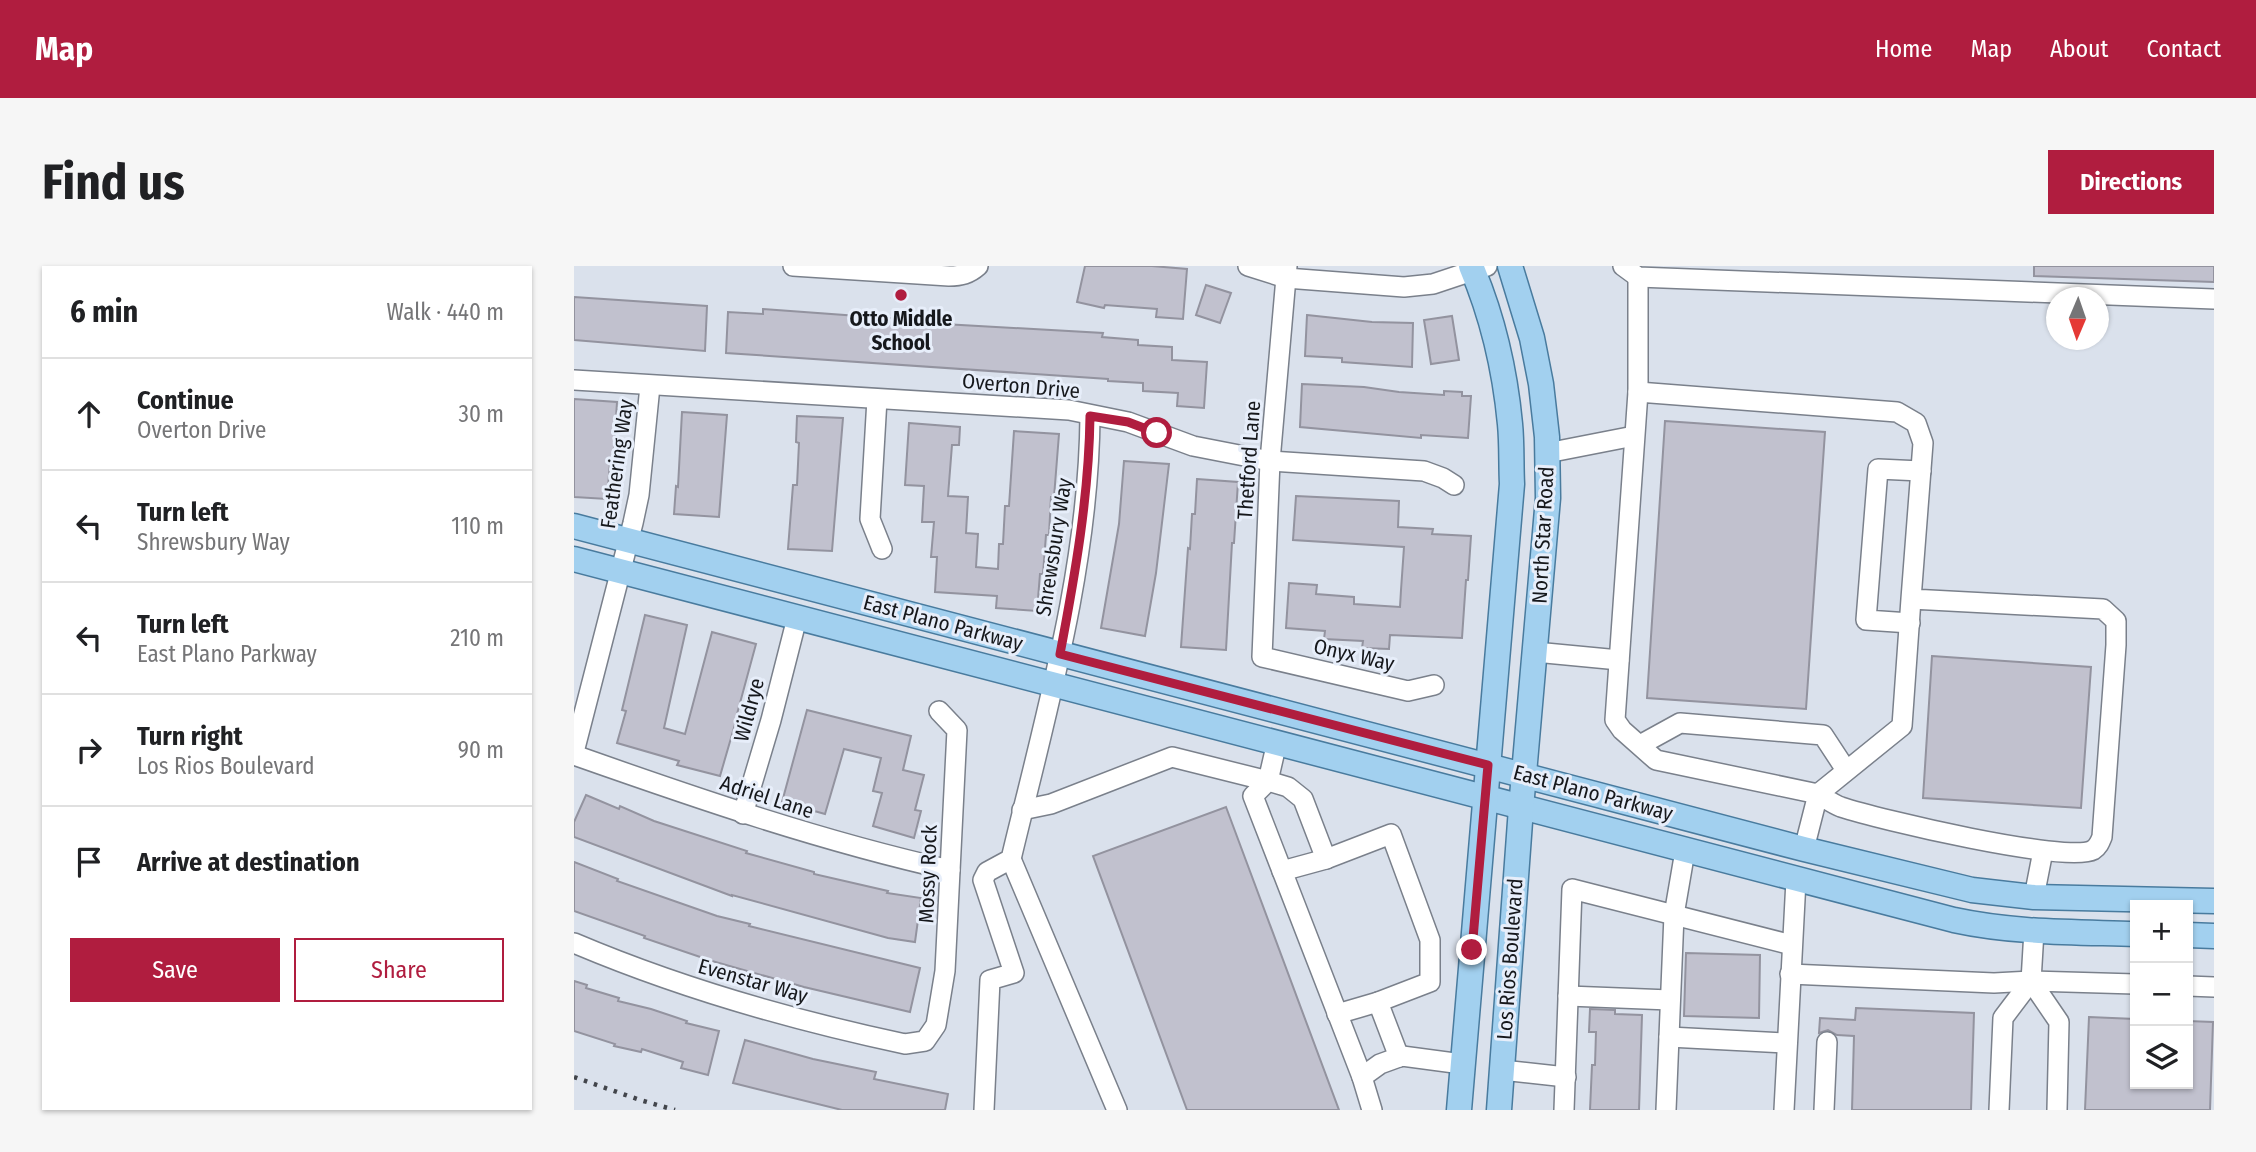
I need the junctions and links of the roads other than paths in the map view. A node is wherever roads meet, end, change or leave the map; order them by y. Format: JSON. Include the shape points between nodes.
{"nodes":[{"id":1,"x":793,"y":266,"type":"edge"},
{"id":2,"x":978,"y":266,"type":"edge"},
{"id":3,"x":1248,"y":266,"type":"edge"},
{"id":4,"x":1510,"y":266,"type":"edge"},
{"id":5,"x":1477,"y":268,"type":"edge"},
{"id":6,"x":901,"y":269,"type":"edge"},
{"id":7,"x":1287,"y":272,"type":"edge"},
{"id":8,"x":1631,"y":272,"type":"edge"},
{"id":9,"x":2214,"y":299,"type":"edge"},
{"id":10,"x":574,"y":380,"type":"edge"},
{"id":11,"x":650,"y":386,"type":"junction"},
{"id":12,"x":1638,"y":392,"type":"junction"},
{"id":13,"x":877,"y":399,"type":"junction"},
{"id":14,"x":1090,"y":416,"type":"junction"},
{"id":15,"x":1634,"y":436,"type":"junction"},
{"id":16,"x":1547,"y":453,"type":"junction"},
{"id":17,"x":1511,"y":456,"type":"junction"},
{"id":18,"x":1270,"y":461,"type":"junction"},
{"id":19,"x":1921,"y":471,"type":"junction"},
{"id":20,"x":1454,"y":485,"type":"dead end"},
{"id":21,"x":574,"y":526,"type":"edge"},
{"id":22,"x":630,"y":541,"type":"junction"},
{"id":23,"x":882,"y":550,"type":"dead end"},
{"id":24,"x":574,"y":559,"type":"edge"},
{"id":25,"x":621,"y":572,"type":"junction"},
{"id":26,"x":1911,"y":598,"type":"junction"},
{"id":27,"x":797,"y":618,"type":"junction"},
{"id":28,"x":1910,"y":624,"type":"junction"},
{"id":29,"x":1535,"y":652,"type":"junction"},
{"id":30,"x":1060,"y":654,"type":"junction"},
{"id":31,"x":1262,"y":657,"type":"joint"},
{"id":32,"x":1619,"y":660,"type":"junction"},
{"id":33,"x":1053,"y":684,"type":"junction"},
{"id":34,"x":1434,"y":685,"type":"dead end"},
{"id":35,"x":939,"y":712,"type":"dead end"},
{"id":36,"x":1285,"y":713,"type":"junction"},
{"id":37,"x":1277,"y":742,"type":"junction"},
{"id":38,"x":1640,"y":745,"type":"junction"},
{"id":39,"x":574,"y":753,"type":"edge"},
{"id":40,"x":1488,"y":765,"type":"junction"},
{"id":41,"x":1846,"y":770,"type":"junction"},
{"id":42,"x":1524,"y":775,"type":"junction"},
{"id":43,"x":1268,"y":781,"type":"junction"},
{"id":44,"x":1818,"y":794,"type":"junction"},
{"id":45,"x":1484,"y":796,"type":"junction"},
{"id":46,"x":1521,"y":808,"type":"junction"},
{"id":47,"x":1023,"y":810,"type":"junction"},
{"id":48,"x":743,"y":814,"type":"junction"},
{"id":49,"x":1804,"y":849,"type":"junction"},
{"id":50,"x":1685,"y":851,"type":"junction"},
{"id":51,"x":2043,"y":851,"type":"junction"},
{"id":52,"x":1011,"y":859,"type":"junction"},
{"id":53,"x":1326,"y":859,"type":"junction"},
{"id":54,"x":950,"y":870,"type":"junction"},
{"id":55,"x":1282,"y":871,"type":"junction"},
{"id":56,"x":1796,"y":880,"type":"junction"},
{"id":57,"x":2034,"y":897,"type":"junction"},
{"id":58,"x":2214,"y":901,"type":"edge"},
{"id":59,"x":1674,"y":915,"type":"junction"},
{"id":60,"x":2034,"y":931,"type":"junction"},
{"id":61,"x":2130,"y":934,"type":"edge"},
{"id":62,"x":2193,"y":935,"type":"edge"},
{"id":63,"x":2214,"y":936,"type":"edge"},
{"id":64,"x":574,"y":943,"type":"edge"},
{"id":65,"x":1791,"y":945,"type":"junction"},
{"id":66,"x":1790,"y":974,"type":"junction"},
{"id":67,"x":2031,"y":981,"type":"junction"},
{"id":68,"x":2130,"y":984,"type":"edge"},
{"id":69,"x":2193,"y":986,"type":"edge"},
{"id":70,"x":2214,"y":987,"type":"edge"},
{"id":71,"x":1568,"y":996,"type":"junction"},
{"id":72,"x":1670,"y":1000,"type":"junction"},
{"id":73,"x":1378,"y":1002,"type":"junction"},
{"id":74,"x":1337,"y":1014,"type":"junction"},
{"id":75,"x":1669,"y":1037,"type":"junction"},
{"id":76,"x":925,"y":1041,"type":"joint"},
{"id":77,"x":1827,"y":1042,"type":"dead end"},
{"id":78,"x":1787,"y":1043,"type":"junction"},
{"id":79,"x":1399,"y":1057,"type":"junction"},
{"id":80,"x":1462,"y":1065,"type":"junction"},
{"id":81,"x":1502,"y":1070,"type":"junction"},
{"id":82,"x":1362,"y":1077,"type":"junction"},
{"id":83,"x":1566,"y":1077,"type":"junction"},
{"id":84,"x":984,"y":1110,"type":"edge"},
{"id":85,"x":1117,"y":1110,"type":"edge"},
{"id":86,"x":1372,"y":1110,"type":"edge"},
{"id":87,"x":1460,"y":1110,"type":"edge"},
{"id":88,"x":1499,"y":1110,"type":"edge"},
{"id":89,"x":1564,"y":1110,"type":"edge"},
{"id":90,"x":1666,"y":1110,"type":"edge"},
{"id":91,"x":1784,"y":1110,"type":"edge"},
{"id":92,"x":1824,"y":1110,"type":"edge"},
{"id":93,"x":1999,"y":1110,"type":"edge"},
{"id":94,"x":2056,"y":1110,"type":"edge"}],
"edges":[{"from":1,"to":6,"type":"street"},
{"from":2,"to":6,"type":"street","via":[[962,276]]},
{"from":3,"to":7,"type":"street"},
{"from":4,"to":16,"type":"main road","name":"North Star Road","via":[[1532,338]]},
{"from":5,"to":7,"type":"street","via":[[1433,284],[1404,287]]},
{"from":5,"to":17,"type":"main road","name":"North Star Road","via":[[1502,370]]},
{"from":7,"to":18,"type":"street","name":"Thetford Lane"},
{"from":8,"to":9,"type":"street"},
{"from":8,"to":12,"type":"street"},
{"from":10,"to":11,"type":"street","name":"Overton Drive"},
{"from":11,"to":13,"type":"street","name":"Overton Drive"},
{"from":11,"to":22,"type":"street","name":"Feathering Way"},
{"from":12,"to":15,"type":"street"},
{"from":12,"to":19,"type":"street","via":[[1897,412],[1916,423],[1923,443]]},
{"from":13,"to":14,"type":"street","name":"Overton Drive","via":[[1069,410]]},
{"from":13,"to":23,"type":"street","via":[[870,519]]},
{"from":14,"to":18,"type":"street","name":"Overton Drive","via":[[1128,422],[1193,446]]},
{"from":14,"to":30,"type":"street","name":"Shrewsbury Way","via":[[1090,463],[1080,548]]},
{"from":15,"to":16,"type":"street"},
{"from":15,"to":32,"type":"street"},
{"from":16,"to":17,"type":"main road"},
{"from":16,"to":29,"type":"main road","name":"North Star Road","via":[[1548,498]]},
{"from":17,"to":40,"type":"main road","name":"North Star Road"},
{"from":18,"to":20,"type":"street","name":"Overton Drive","via":[[1424,471]]},
{"from":18,"to":31,"type":"street","name":"Thetford Lane"},
{"from":19,"to":26,"type":"street"},
{"from":19,"to":28,"type":"street","via":[[1878,469],[1866,620]]},
{"from":21,"to":22,"type":"main road","name":"East Plano Parkway"},
{"from":22,"to":25,"type":"street","name":"Feathering Way"},
{"from":22,"to":30,"type":"main road","name":"East Plano Parkway"},
{"from":24,"to":25,"type":"main road","name":"East Plano Parkway"},
{"from":25,"to":27,"type":"main road","name":"East Plano Parkway"},
{"from":25,"to":39,"type":"street","name":"Feathering Way"},
{"from":26,"to":28,"type":"street"},
{"from":26,"to":51,"type":"street","via":[[2103,609],[2116,621],[2102,837],[2091,851]]},
{"from":27,"to":33,"type":"main road","name":"East Plano Parkway"},
{"from":27,"to":48,"type":"street","name":"Wildrye"},
{"from":28,"to":41,"type":"street","via":[[1902,726]]},
{"from":29,"to":32,"type":"street"},
{"from":29,"to":42,"type":"main road","name":"North Star Road"},
{"from":30,"to":33,"type":"street","name":"Shrewsbury Way"},
{"from":30,"to":36,"type":"main road","name":"East Plano Parkway"},
{"from":31,"to":34,"type":"street","name":"Onyx Way","via":[[1408,691]]},
{"from":32,"to":38,"type":"street","via":[[1615,720]]},
{"from":33,"to":37,"type":"main road","name":"East Plano Parkway"},
{"from":33,"to":47,"type":"street","name":"Shrewsbury Way"},
{"from":35,"to":54,"type":"street","name":"Mossy Rock","via":[[957,730]]},
{"from":36,"to":37,"type":"main road"},
{"from":36,"to":40,"type":"main road","name":"East Plano Parkway"},
{"from":37,"to":43,"type":"street"},
{"from":37,"to":45,"type":"main road","name":"East Plano Parkway"},
{"from":38,"to":41,"type":"street","via":[[1680,723],[1823,735]]},
{"from":38,"to":44,"type":"street","via":[[1656,760]]},
{"from":39,"to":48,"type":"street","name":"Adriel Lane"},
{"from":40,"to":42,"type":"main road","name":"East Plano Parkway"},
{"from":40,"to":45,"type":"main road","name":"Los Rios Boulevard"},
{"from":41,"to":44,"type":"street"},
{"from":42,"to":46,"type":"main road","name":"North Star Road"},
{"from":42,"to":49,"type":"main road","name":"East Plano Parkway"},
{"from":43,"to":47,"type":"street","via":[[1172,757],[1051,804]]},
{"from":43,"to":53,"type":"street","via":[[1288,787],[1303,799]]},
{"from":43,"to":55,"type":"street","via":[[1253,796]]},
{"from":44,"to":49,"type":"street"},
{"from":44,"to":51,"type":"street","via":[[1838,806],[1924,829]]},
{"from":45,"to":46,"type":"main road","name":"East Plano Parkway"},
{"from":45,"to":80,"type":"main road","name":"Los Rios Boulevard"},
{"from":46,"to":50,"type":"main road","name":"East Plano Parkway"},
{"from":46,"to":81,"type":"main road","name":"Los Rios Boulevard"},
{"from":47,"to":52,"type":"street","name":"Shrewsbury Way"},
{"from":48,"to":54,"type":"street","name":"Adriel Lane"},
{"from":49,"to":56,"type":"main road"},
{"from":49,"to":57,"type":"main road","name":"East Plano Parkway","via":[[1972,890]]},
{"from":50,"to":56,"type":"main road","name":"East Plano Parkway"},
{"from":50,"to":59,"type":"street"},
{"from":51,"to":57,"type":"street"},
{"from":52,"to":84,"type":"street","via":[[987,872],[983,880],[1014,972],[990,980]]},
{"from":52,"to":85,"type":"street"},
{"from":53,"to":55,"type":"street"},
{"from":53,"to":73,"type":"street","via":[[1391,834],[1430,940],[1430,982]]},
{"from":54,"to":76,"type":"street","name":"Mossy Rock","via":[[945,971],[936,1025]]},
{"from":55,"to":74,"type":"street"},
{"from":56,"to":60,"type":"main road","name":"East Plano Parkway","via":[[1977,925]]},
{"from":56,"to":65,"type":"street"},
{"from":57,"to":58,"type":"main road","name":"East Plano Parkway"},
{"from":57,"to":60,"type":"main road"},
{"from":59,"to":65,"type":"street"},
{"from":59,"to":71,"type":"street","via":[[1572,889]]},
{"from":59,"to":72,"type":"street"},
{"from":60,"to":61,"type":"main road","name":"East Plano Parkway"},
{"from":60,"to":67,"type":"street"},
{"from":62,"to":63,"type":"main road"},
{"from":64,"to":76,"type":"street","name":"Evenstar Way","via":[[704,992],[786,1015],[905,1044]]},
{"from":65,"to":66,"type":"street"},
{"from":66,"to":67,"type":"street"},
{"from":66,"to":78,"type":"street"},
{"from":67,"to":68,"type":"street"},
{"from":67,"to":93,"type":"street","via":[[2003,1018]]},
{"from":67,"to":94,"type":"street","via":[[2059,1022]]},
{"from":69,"to":70,"type":"street"},
{"from":71,"to":72,"type":"street"},
{"from":71,"to":83,"type":"street"},
{"from":72,"to":75,"type":"street"},
{"from":73,"to":74,"type":"street"},
{"from":73,"to":79,"type":"street"},
{"from":74,"to":82,"type":"street"},
{"from":75,"to":78,"type":"street"},
{"from":75,"to":90,"type":"street"},
{"from":77,"to":92,"type":"street"},
{"from":78,"to":91,"type":"street"},
{"from":79,"to":80,"type":"street"},
{"from":79,"to":82,"type":"street"},
{"from":80,"to":81,"type":"main road"},
{"from":80,"to":87,"type":"main road","name":"Los Rios Boulevard"},
{"from":81,"to":83,"type":"street"},
{"from":81,"to":88,"type":"main road","name":"Los Rios Boulevard"},
{"from":82,"to":86,"type":"street"},
{"from":83,"to":89,"type":"street"}]}
